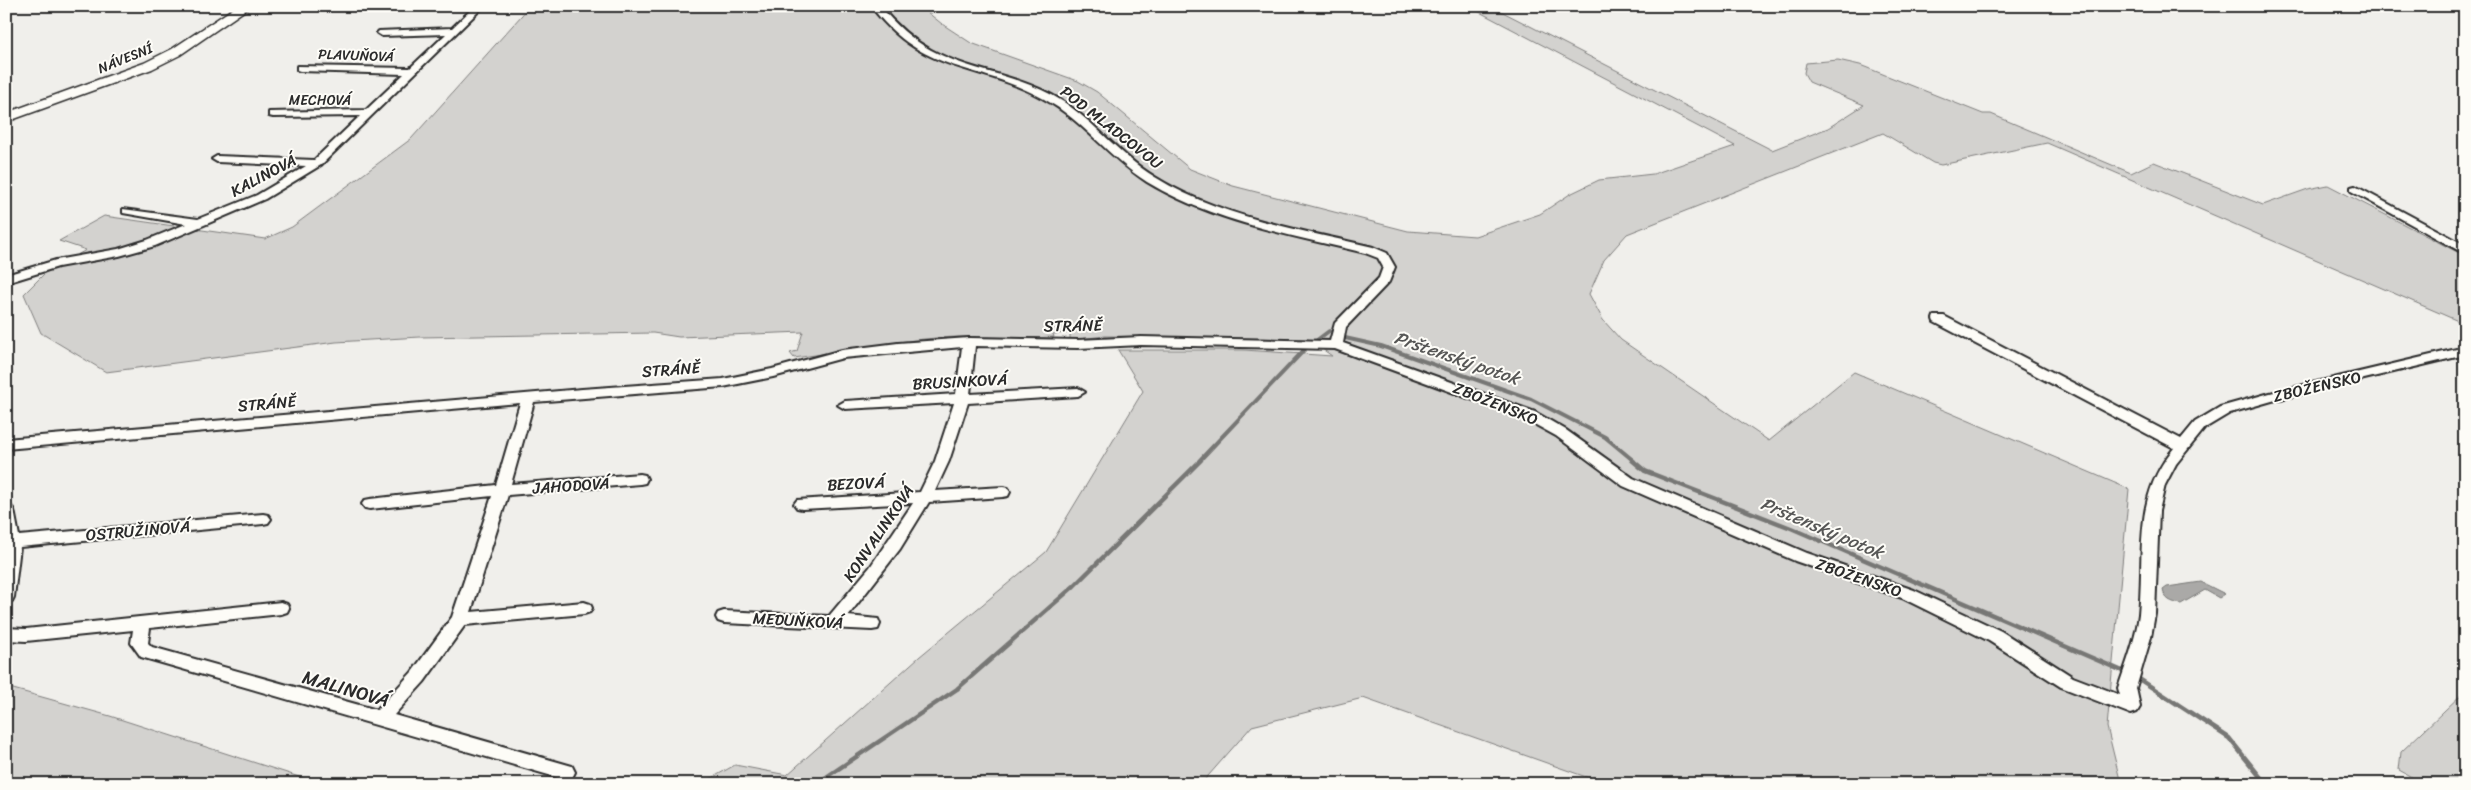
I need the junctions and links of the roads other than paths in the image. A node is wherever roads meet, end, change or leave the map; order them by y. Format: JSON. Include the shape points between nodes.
{"nodes":[{"id":1,"x":245,"y":6,"type":"edge"},
{"id":2,"x":480,"y":6,"type":"edge"},
{"id":3,"x":875,"y":6,"type":"edge"},
{"id":4,"x":452,"y":32,"type":"junction"},
{"id":5,"x":382,"y":33,"type":"dead end"},
{"id":6,"x":300,"y":68,"type":"dead end"},
{"id":7,"x":411,"y":71,"type":"junction"},
{"id":8,"x":366,"y":113,"type":"junction"},
{"id":9,"x":273,"y":114,"type":"dead end"},
{"id":10,"x":6,"y":118,"type":"edge"},
{"id":11,"x":217,"y":159,"type":"dead end"},
{"id":12,"x":317,"y":163,"type":"junction"},
{"id":13,"x":2356,"y":189,"type":"dead end"},
{"id":14,"x":127,"y":210,"type":"dead end"},
{"id":15,"x":199,"y":223,"type":"junction"},
{"id":16,"x":2465,"y":250,"type":"edge"},
{"id":17,"x":6,"y":279,"type":"edge"},
{"id":18,"x":1939,"y":318,"type":"dead end"},
{"id":19,"x":969,"y":342,"type":"junction"},
{"id":20,"x":1336,"y":345,"type":"junction"},
{"id":21,"x":2465,"y":351,"type":"edge"},
{"id":22,"x":1078,"y":392,"type":"dead end"},
{"id":23,"x":528,"y":398,"type":"junction"},
{"id":24,"x":962,"y":399,"type":"junction"},
{"id":25,"x":845,"y":405,"type":"dead end"},
{"id":26,"x":6,"y":444,"type":"edge"},
{"id":27,"x":2184,"y":447,"type":"junction"},
{"id":28,"x":640,"y":479,"type":"dead end"},
{"id":29,"x":502,"y":490,"type":"junction"},
{"id":30,"x":1003,"y":492,"type":"dead end"},
{"id":31,"x":925,"y":496,"type":"junction"},
{"id":32,"x":370,"y":504,"type":"dead end"},
{"id":33,"x":802,"y":504,"type":"dead end"},
{"id":34,"x":6,"y":510,"type":"edge"},
{"id":35,"x":263,"y":519,"type":"dead end"},
{"id":36,"x":14,"y":542,"type":"junction"},
{"id":37,"x":6,"y":596,"type":"edge"},
{"id":38,"x":281,"y":608,"type":"dead end"},
{"id":39,"x":584,"y":608,"type":"dead end"},
{"id":40,"x":724,"y":616,"type":"dead end"},
{"id":41,"x":460,"y":619,"type":"junction"},
{"id":42,"x":834,"y":621,"type":"junction"},
{"id":43,"x":143,"y":624,"type":"junction"},
{"id":44,"x":872,"y":624,"type":"dead end"},
{"id":45,"x":6,"y":634,"type":"edge"},
{"id":46,"x":379,"y":720,"type":"junction"},
{"id":47,"x":566,"y":772,"type":"dead end"}],
"edges":[{"from":1,"to":10,"type":"street","name":"NÁVESNÍ","via":[[176,52],[148,66]]},
{"from":2,"to":4,"type":"street","name":"KALINOVÁ"},
{"from":3,"to":20,"type":"street","name":"POD MLADCOVOU","via":[[892,27],[922,49],[1039,92],[1062,105],[1127,162],[1150,179],[1186,198],[1229,215],[1384,256],[1389,267],[1386,279],[1340,326]]},
{"from":4,"to":5,"type":"street"},
{"from":4,"to":7,"type":"street","name":"KALINOVÁ"},
{"from":6,"to":7,"type":"street","name":"PLAVUŇOVÁ"},
{"from":7,"to":8,"type":"street","name":"KALINOVÁ"},
{"from":8,"to":9,"type":"street","name":"MECHOVÁ"},
{"from":8,"to":12,"type":"street","name":"KALINOVÁ"},
{"from":11,"to":12,"type":"street"},
{"from":12,"to":15,"type":"street","name":"KALINOVÁ","via":[[261,197]]},
{"from":13,"to":16,"type":"street"},
{"from":14,"to":15,"type":"street"},
{"from":15,"to":17,"type":"street","name":"KALINOVÁ","via":[[151,243],[56,264]]},
{"from":18,"to":27,"type":"street"},
{"from":19,"to":20,"type":"street","name":"STRÁNĚ"},
{"from":19,"to":23,"type":"street","name":"STRÁNĚ","via":[[842,354],[723,383]]},
{"from":19,"to":24,"type":"street","name":"KONVALINKOVÁ"},
{"from":20,"to":27,"type":"street","name":"ZBOŽENSKO","via":[[1546,423],[1628,482],[1801,557],[1908,594],[1995,636],[2067,682],[2131,708],[2127,688],[2147,614],[2151,511],[2158,485],[2170,462]]},
{"from":21,"to":27,"type":"street","name":"ZBOŽENSKO","via":[[2225,410],[2200,425]]},
{"from":22,"to":24,"type":"street","name":"BRUSINKOVÁ"},
{"from":23,"to":26,"type":"street","name":"STRÁNĚ"},
{"from":23,"to":29,"type":"street"},
{"from":24,"to":25,"type":"street","name":"BRUSINKOVÁ"},
{"from":24,"to":31,"type":"street","name":"KONVALINKOVÁ","via":[[938,470]]},
{"from":28,"to":29,"type":"street","name":"JAHODOVÁ"},
{"from":29,"to":32,"type":"street","name":"JAHODOVÁ"},
{"from":29,"to":41,"type":"street"},
{"from":30,"to":31,"type":"street","name":"BEZOVÁ"},
{"from":31,"to":33,"type":"street","name":"BEZOVÁ"},
{"from":31,"to":42,"type":"street","name":"KONVALINKOVÁ","via":[[883,561]]},
{"from":34,"to":36,"type":"street"},
{"from":35,"to":36,"type":"street","name":"OSTRUŽINOVÁ"},
{"from":36,"to":37,"type":"street"},
{"from":38,"to":43,"type":"street"},
{"from":39,"to":41,"type":"street"},
{"from":40,"to":42,"type":"street","name":"MEDUŇKOVÁ"},
{"from":41,"to":46,"type":"street","via":[[418,677]]},
{"from":42,"to":44,"type":"street","name":"MEDUŇKOVÁ"},
{"from":43,"to":45,"type":"street","via":[[26,636]]},
{"from":43,"to":46,"type":"street","name":"MALINOVÁ","via":[[139,643],[147,652]]},
{"from":46,"to":47,"type":"street","name":"MALINOVÁ"}]}
